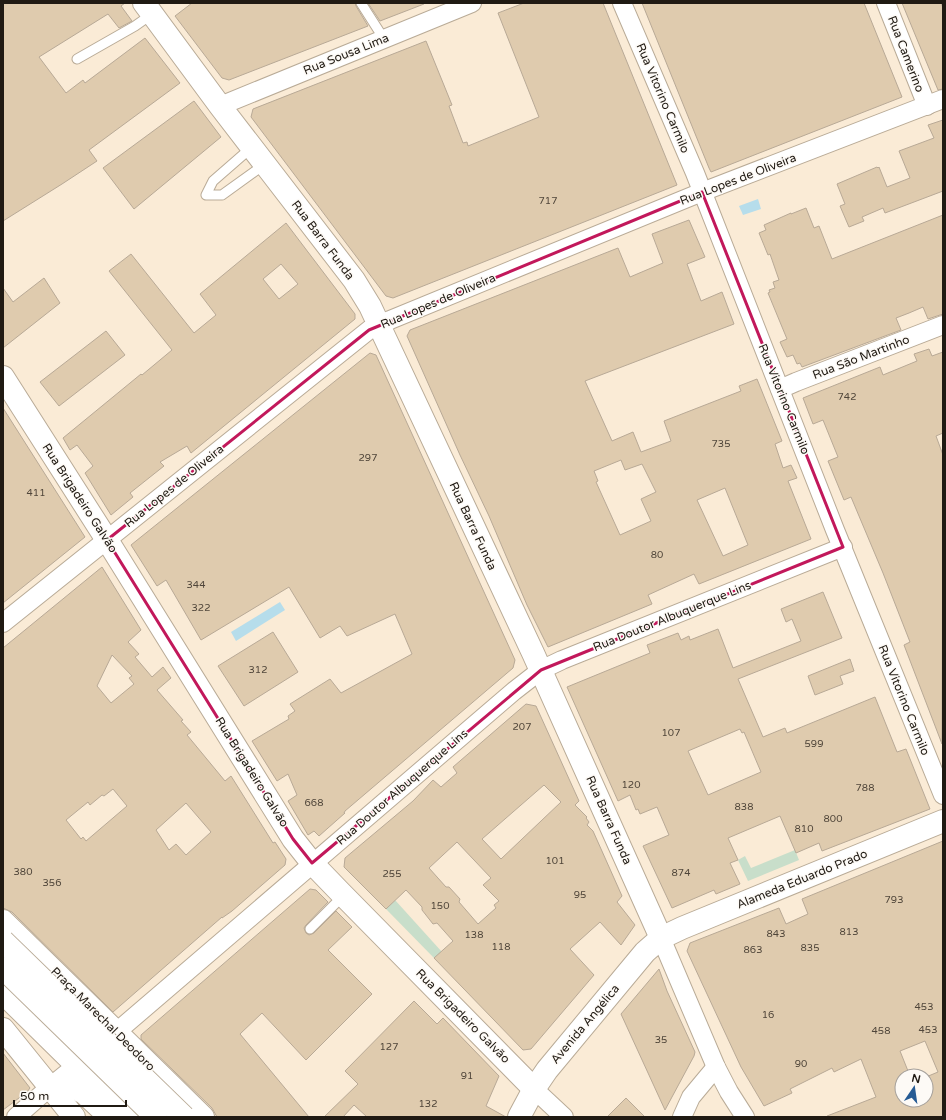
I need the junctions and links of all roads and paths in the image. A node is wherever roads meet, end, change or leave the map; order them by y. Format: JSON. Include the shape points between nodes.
{"nodes":[{"id":1,"x":362,"y":3,"type":"edge"},
{"id":2,"x":472,"y":3,"type":"edge"},
{"id":3,"x":622,"y":3,"type":"edge"},
{"id":4,"x":886,"y":3,"type":"edge"},
{"id":5,"x":148,"y":9,"type":"edge"},
{"id":6,"x":438,"y":9,"type":"edge"},
{"id":7,"x":384,"y":39,"type":"junction"},
{"id":8,"x":77,"y":59,"type":"dead end"},
{"id":9,"x":935,"y":103,"type":"edge"},
{"id":10,"x":220,"y":106,"type":"junction"},
{"id":11,"x":259,"y":156,"type":"junction"},
{"id":12,"x":702,"y":192,"type":"junction"},
{"id":13,"x":380,"y":324,"type":"junction"},
{"id":14,"x":943,"y":325,"type":"edge"},
{"id":15,"x":3,"y":378,"type":"edge"},
{"id":16,"x":780,"y":389,"type":"junction"},
{"id":17,"x":107,"y":540,"type":"junction"},
{"id":18,"x":843,"y":547,"type":"junction"},
{"id":19,"x":3,"y":623,"type":"edge"},
{"id":20,"x":541,"y":670,"type":"junction"},
{"id":21,"x":943,"y":795,"type":"edge"},
{"id":22,"x":943,"y":821,"type":"edge"},
{"id":23,"x":312,"y":863,"type":"junction"},
{"id":24,"x":343,"y":896,"type":"junction"},
{"id":25,"x":3,"y":920,"type":"edge"},
{"id":26,"x":310,"y":929,"type":"dead end"},
{"id":27,"x":661,"y":938,"type":"junction"},
{"id":28,"x":3,"y":941,"type":"edge"},
{"id":29,"x":3,"y":968,"type":"edge"},
{"id":30,"x":3,"y":993,"type":"edge"},
{"id":31,"x":3,"y":1029,"type":"edge"},
{"id":32,"x":117,"y":1032,"type":"junction"},
{"id":33,"x":76,"y":1066,"type":"junction"},
{"id":34,"x":716,"y":1068,"type":"junction"},
{"id":35,"x":50,"y":1087,"type":"junction"},
{"id":36,"x":534,"y":1089,"type":"junction"},
{"id":37,"x":16,"y":1117,"type":"edge"},
{"id":38,"x":74,"y":1117,"type":"edge"},
{"id":39,"x":110,"y":1117,"type":"edge"},
{"id":40,"x":129,"y":1117,"type":"edge"},
{"id":41,"x":156,"y":1117,"type":"edge"},
{"id":42,"x":184,"y":1117,"type":"edge"},
{"id":43,"x":202,"y":1117,"type":"edge"},
{"id":44,"x":519,"y":1117,"type":"edge"},
{"id":45,"x":564,"y":1117,"type":"edge"},
{"id":46,"x":682,"y":1117,"type":"edge"},
{"id":47,"x":745,"y":1117,"type":"edge"}],
"edges":[{"from":1,"to":7,"type":"lane"},
{"from":2,"to":6,"type":"street","name":"Rua Sousa Lima"},
{"from":3,"to":12,"type":"street","name":"Rua Vitorino Carmilo"},
{"from":4,"to":9,"type":"street","name":"Rua Camerino"},
{"from":5,"to":8,"type":"lane","via":[[135,26]]},
{"from":5,"to":10,"type":"main road","name":"Rua Barra Funda"},
{"from":6,"to":7,"type":"street","name":"Rua Sousa Lima"},
{"from":7,"to":10,"type":"street","name":"Rua Sousa Lima"},
{"from":9,"to":12,"type":"street","name":"Rua Lopes de Oliveira"},
{"from":10,"to":11,"type":"main road","name":"Rua Barra Funda"},
{"from":11,"to":11,"type":"lane","via":[[213,181],[206,195],[222,196]]},
{"from":11,"to":13,"type":"main road","name":"Rua Barra Funda","via":[[354,280]]},
{"from":12,"to":13,"type":"street","name":"Rua Lopes de Oliveira"},
{"from":12,"to":16,"type":"street","name":"Rua Vitorino Carmilo"},
{"from":13,"to":17,"type":"street","name":"Rua Lopes de Oliveira","via":[[361,336]]},
{"from":13,"to":20,"type":"main road","name":"Rua Barra Funda"},
{"from":14,"to":16,"type":"street","name":"Rua São Martinho"},
{"from":15,"to":17,"type":"main road","name":"Rua Brigadeiro Galvão"},
{"from":16,"to":18,"type":"street","name":"Rua Vitorino Carmilo"},
{"from":17,"to":19,"type":"street","name":"Rua Lopes de Oliveira"},
{"from":17,"to":23,"type":"main road","name":"Rua Brigadeiro Galvão","via":[[293,839]]},
{"from":18,"to":20,"type":"street","name":"Rua Doutor Albuquerque Lins"},
{"from":18,"to":21,"type":"street","name":"Rua Vitorino Carmilo"},
{"from":20,"to":23,"type":"street","name":"Rua Doutor Albuquerque Lins"},
{"from":20,"to":27,"type":"main road","name":"Rua Barra Funda"},
{"from":22,"to":27,"type":"main road","name":"Alameda Eduardo Prado"},
{"from":23,"to":24,"type":"main road","name":"Rua Brigadeiro Galvão"},
{"from":23,"to":32,"type":"street","name":"Rua Doutor Albuquerque Lins"},
{"from":24,"to":26,"type":"lane"},
{"from":24,"to":36,"type":"main road","name":"Rua Brigadeiro Galvão"},
{"from":25,"to":32,"type":"main road","name":"Praça Marechal Deodoro"},
{"from":27,"to":34,"type":"street","name":"Rua Barra Funda"},
{"from":27,"to":36,"type":"main road","name":"Avenida Angélica","via":[[645,952]]},
{"from":28,"to":42,"type":"main road","bridge":true},
{"from":29,"to":41,"type":"main road","bridge":true},
{"from":30,"to":33,"type":"main road"},
{"from":31,"to":35,"type":"main road"},
{"from":32,"to":33,"type":"street","name":"Rua Doutor Albuquerque Lins"},
{"from":32,"to":43,"type":"main road","name":"Praça Marechal Deodoro"},
{"from":33,"to":35,"type":"street","name":"Rua Doutor Albuquerque Lins"},
{"from":33,"to":40,"type":"main road"},
{"from":34,"to":46,"type":"street","via":[[691,1097]]},
{"from":34,"to":47,"type":"street","name":"Rua Barra Funda"},
{"from":35,"to":37,"type":"street","name":"Rua Doutor Albuquerque Lins"},
{"from":35,"to":38,"type":"main road"},
{"from":35,"to":39,"type":"main road","via":[[76,1089]]},
{"from":36,"to":44,"type":"main road","name":"Avenida Angélica"},
{"from":36,"to":45,"type":"street","name":"Rua Brigadeiro Galvão"}]}
